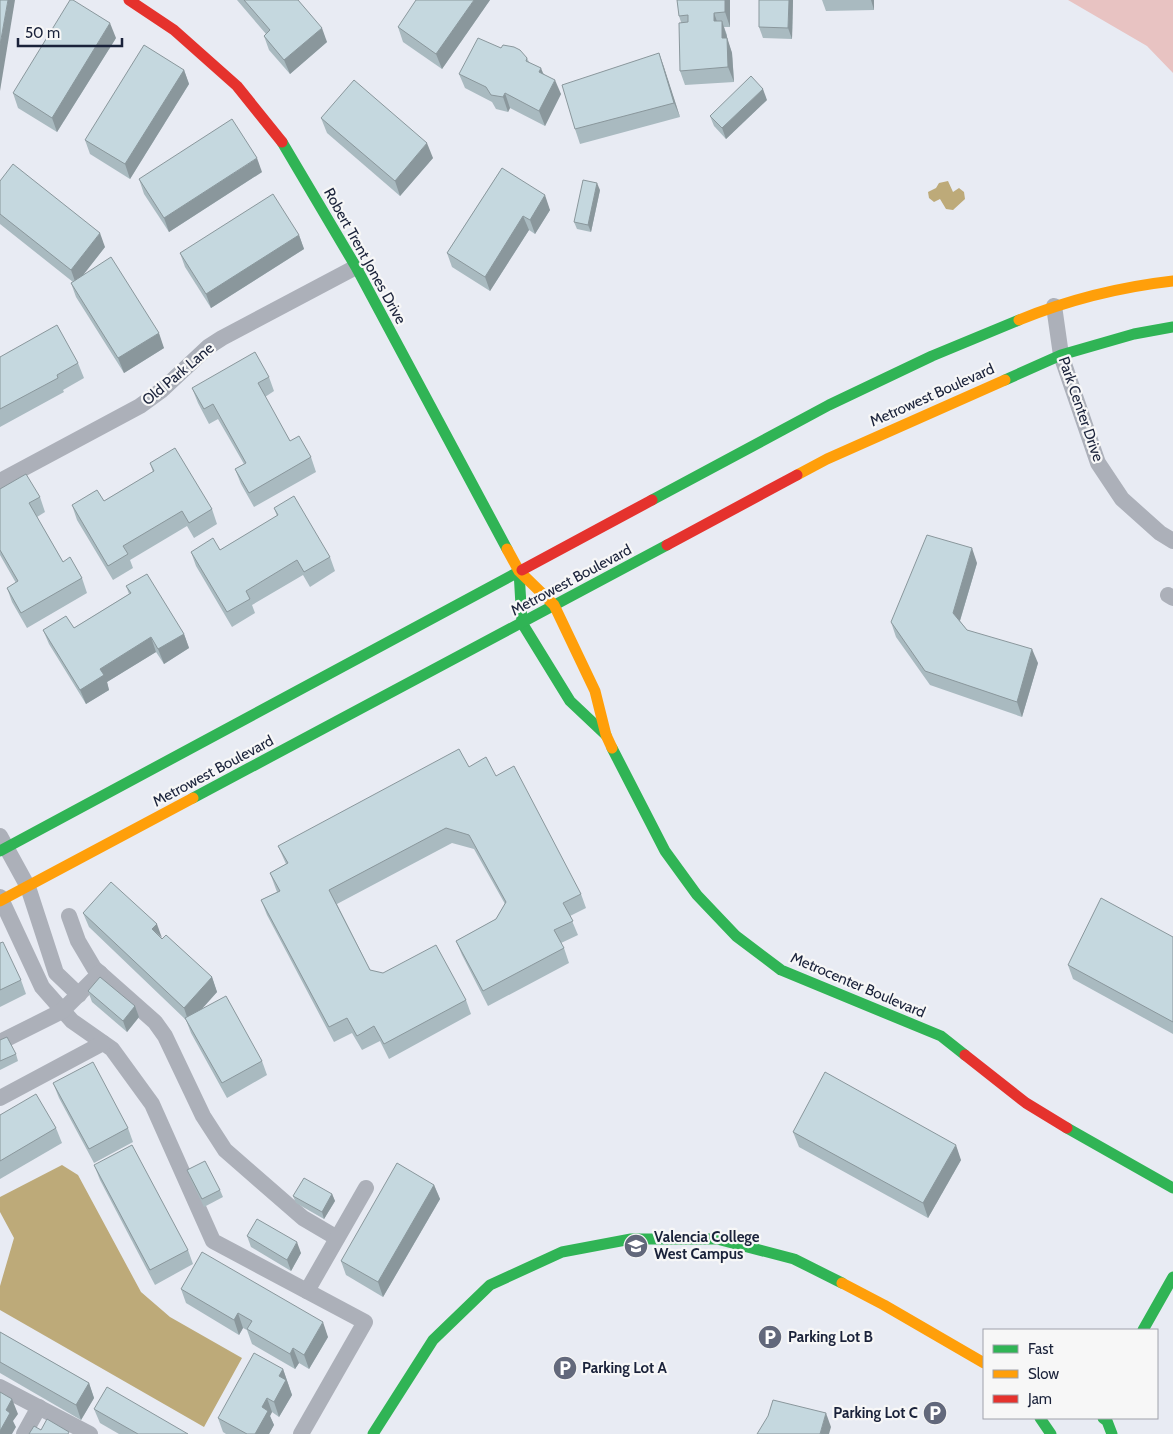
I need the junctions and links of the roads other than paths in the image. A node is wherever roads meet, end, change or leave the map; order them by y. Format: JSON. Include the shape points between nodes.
{"nodes":[{"id":1,"x":129,"y":0,"type":"edge"},
{"id":2,"x":356,"y":267,"type":"junction"},
{"id":3,"x":1173,"y":281,"type":"edge"},
{"id":4,"x":1054,"y":306,"type":"junction"},
{"id":5,"x":1173,"y":327,"type":"edge"},
{"id":6,"x":1061,"y":355,"type":"junction"},
{"id":7,"x":0,"y":481,"type":"edge"},
{"id":8,"x":1173,"y":541,"type":"edge"},
{"id":9,"x":519,"y":572,"type":"junction"},
{"id":10,"x":554,"y":605,"type":"junction"},
{"id":11,"x":522,"y":623,"type":"junction"},
{"id":12,"x":606,"y":735,"type":"junction"},
{"id":13,"x":2,"y":845,"type":"edge"},
{"id":14,"x":28,"y":887,"type":"junction"},
{"id":15,"x":1,"y":899,"type":"edge"},
{"id":16,"x":69,"y":916,"type":"dead end"},
{"id":17,"x":100,"y":973,"type":"junction"},
{"id":18,"x":79,"y":995,"type":"junction"},
{"id":19,"x":62,"y":1011,"type":"junction"},
{"id":20,"x":0,"y":1042,"type":"edge"},
{"id":21,"x":104,"y":1043,"type":"junction"},
{"id":22,"x":0,"y":1098,"type":"edge"},
{"id":23,"x":366,"y":1188,"type":"dead end"},
{"id":24,"x":1173,"y":1188,"type":"edge"},
{"id":25,"x":337,"y":1238,"type":"junction"},
{"id":26,"x":1173,"y":1277,"type":"edge"},
{"id":27,"x":307,"y":1291,"type":"junction"},
{"id":28,"x":1144,"y":1329,"type":"edge"},
{"id":29,"x":983,"y":1362,"type":"edge"},
{"id":30,"x":0,"y":1387,"type":"edge"},
{"id":31,"x":39,"y":1407,"type":"junction"},
{"id":32,"x":1041,"y":1419,"type":"edge"},
{"id":33,"x":1106,"y":1419,"type":"edge"},
{"id":34,"x":1054,"y":1431,"type":"edge"},
{"id":35,"x":24,"y":1434,"type":"edge"},
{"id":36,"x":90,"y":1434,"type":"edge"},
{"id":37,"x":301,"y":1434,"type":"edge"},
{"id":38,"x":373,"y":1434,"type":"edge"},
{"id":39,"x":1112,"y":1434,"type":"edge"}],
"edges":[{"from":1,"to":2,"type":"street","name":"Robert Trent Jones Drive","via":[[174,30],[238,86],[284,144]]},
{"from":2,"to":7,"type":"street","name":"Old Park Lane","via":[[222,338],[140,406]]},
{"from":2,"to":9,"type":"street","name":"Robert Trent Jones Drive"},
{"from":3,"to":4,"type":"street","name":"Metrowest Boulevard","via":[[1138,285]]},
{"from":4,"to":6,"type":"street","name":"Park Center Drive"},
{"from":4,"to":9,"type":"street","name":"Metrowest Boulevard","via":[[932,356],[828,405]]},
{"from":5,"to":6,"type":"street","name":"Metrowest Boulevard","via":[[1134,334]]},
{"from":6,"to":8,"type":"street","name":"Park Center Drive","via":[[1098,463],[1122,499]]},
{"from":6,"to":10,"type":"street","name":"Metrowest Boulevard","via":[[827,459]]},
{"from":9,"to":10,"type":"street","name":"Robert Trent Jones Drive"},
{"from":9,"to":11,"type":"street","name":"Robert Trent Jones Drive"},
{"from":9,"to":13,"type":"street","name":"Metrowest Boulevard"},
{"from":10,"to":11,"type":"street","name":"Metrowest Boulevard"},
{"from":10,"to":12,"type":"street","name":"Metrocenter Boulevard","via":[[595,691]]},
{"from":11,"to":12,"type":"street","name":"Metrocenter Boulevard","via":[[570,701]]},
{"from":11,"to":14,"type":"street","name":"Metrowest Boulevard"},
{"from":12,"to":24,"type":"street","name":"Metrocenter Boulevard","via":[[665,850],[698,895],[736,936],[781,970],[941,1036],[1026,1103]]},
{"from":13,"to":14,"type":"street"},
{"from":14,"to":15,"type":"street","name":"Metrowest Boulevard"},
{"from":14,"to":18,"type":"street","via":[[56,973]]},
{"from":15,"to":19,"type":"street","via":[[42,986]]},
{"from":16,"to":17,"type":"street","via":[[88,959]]},
{"from":17,"to":18,"type":"street"},
{"from":17,"to":25,"type":"street","via":[[155,1022],[166,1036],[203,1116],[225,1150],[303,1218]]},
{"from":18,"to":19,"type":"street"},
{"from":19,"to":20,"type":"street"},
{"from":19,"to":21,"type":"street"},
{"from":21,"to":22,"type":"street"},
{"from":21,"to":27,"type":"street","via":[[112,1049],[152,1104],[213,1241]]},
{"from":23,"to":25,"type":"street"},
{"from":25,"to":27,"type":"street"},
{"from":26,"to":28,"type":"street"},
{"from":27,"to":37,"type":"street","via":[[365,1322]]},
{"from":29,"to":38,"type":"street","via":[[884,1305],[794,1259],[717,1239],[631,1239],[562,1252],[490,1285],[433,1340]]},
{"from":30,"to":31,"type":"street"},
{"from":31,"to":35,"type":"street"},
{"from":31,"to":36,"type":"street"},
{"from":32,"to":34,"type":"street"},
{"from":33,"to":39,"type":"street"}]}
